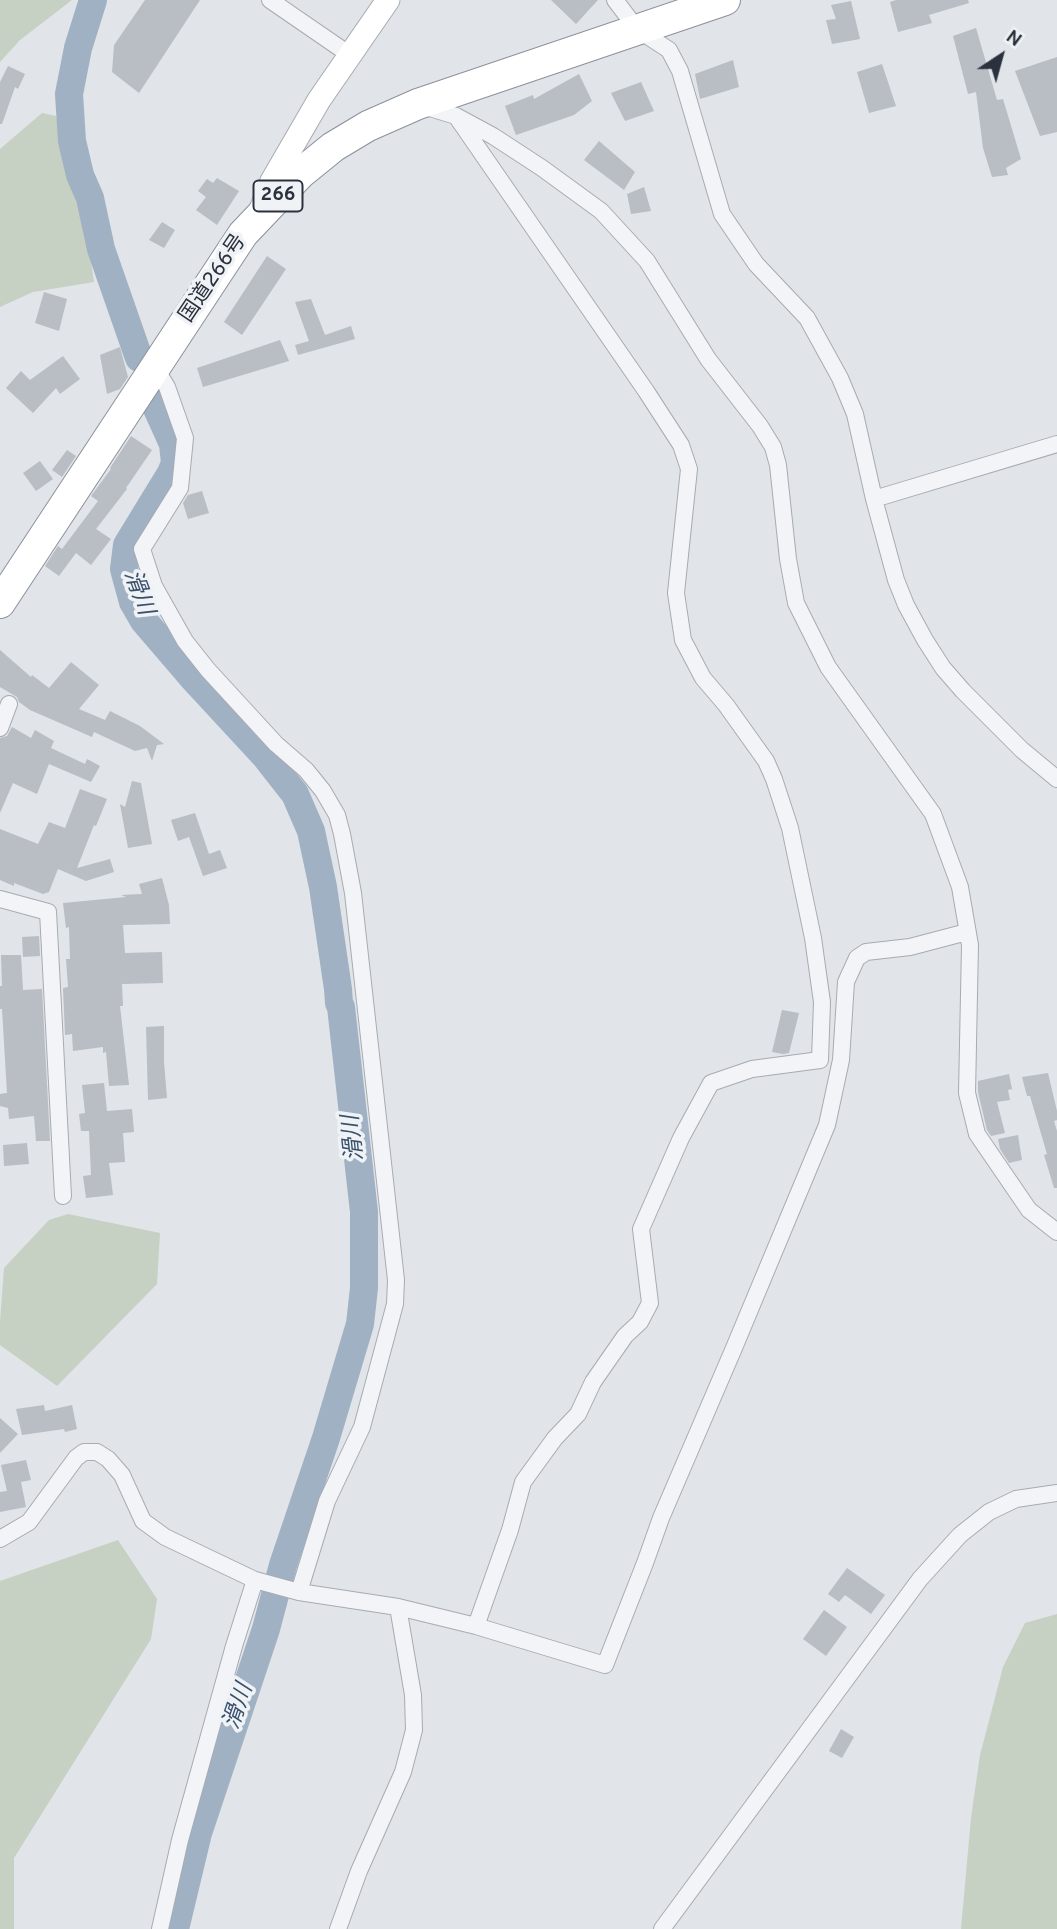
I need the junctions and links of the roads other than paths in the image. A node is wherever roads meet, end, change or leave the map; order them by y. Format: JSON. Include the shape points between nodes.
{"nodes":[{"id":1,"x":270,"y":0,"type":"edge"},
{"id":2,"x":388,"y":0,"type":"edge"},
{"id":3,"x":615,"y":0,"type":"edge"},
{"id":4,"x":725,"y":0,"type":"edge"},
{"id":5,"x":636,"y":29,"type":"junction"},
{"id":6,"x":350,"y":55,"type":"junction"},
{"id":7,"x":418,"y":104,"type":"junction"},
{"id":8,"x":456,"y":116,"type":"junction"},
{"id":9,"x":259,"y":215,"type":"junction"},
{"id":10,"x":155,"y":367,"type":"junction"},
{"id":11,"x":1057,"y":444,"type":"edge"},
{"id":12,"x":874,"y":499,"type":"junction"},
{"id":13,"x":0,"y":603,"type":"edge"},
{"id":14,"x":9,"y":704,"type":"dead end"},
{"id":15,"x":0,"y":728,"type":"edge"},
{"id":16,"x":1057,"y":779,"type":"edge"},
{"id":17,"x":0,"y":899,"type":"edge"},
{"id":18,"x":967,"y":932,"type":"junction"},
{"id":19,"x":64,"y":1196,"type":"dead end"},
{"id":20,"x":1057,"y":1232,"type":"edge"},
{"id":21,"x":1057,"y":1493,"type":"edge"},
{"id":22,"x":0,"y":1539,"type":"edge"},
{"id":23,"x":256,"y":1580,"type":"junction"},
{"id":24,"x":299,"y":1592,"type":"junction"},
{"id":25,"x":398,"y":1607,"type":"junction"},
{"id":26,"x":477,"y":1626,"type":"junction"},
{"id":27,"x":160,"y":1929,"type":"edge"},
{"id":28,"x":338,"y":1929,"type":"edge"},
{"id":29,"x":662,"y":1929,"type":"edge"}],
"edges":[{"from":1,"to":6,"type":"street"},
{"from":2,"to":6,"type":"street"},
{"from":3,"to":5,"type":"street"},
{"from":4,"to":5,"type":"highway","name":"国道266号","number":"266"},
{"from":5,"to":7,"type":"highway","name":"国道266号","number":"266"},
{"from":5,"to":12,"type":"street","via":[[669,50],[680,71],[722,214],[756,264],[807,318],[840,378],[855,414]]},
{"from":6,"to":9,"type":"street","via":[[272,181]]},
{"from":7,"to":8,"type":"street"},
{"from":7,"to":9,"type":"highway","name":"国道266号","number":"266","via":[[333,147]]},
{"from":8,"to":18,"type":"street","via":[[542,168],[601,211],[647,261],[708,359],[760,426],[778,465],[796,603],[828,667],[933,814],[960,887]]},
{"from":8,"to":26,"type":"street","via":[[681,445],[689,469],[676,593],[684,640],[704,678],[766,761],[774,779],[793,842],[822,1002],[820,1060],[752,1069],[712,1083],[705,1094],[641,1229],[650,1303],[593,1382],[578,1414],[523,1482]]},
{"from":9,"to":10,"type":"highway","name":"国道266号","number":"266"},
{"from":10,"to":13,"type":"highway","name":"国道266号","number":"266"},
{"from":10,"to":24,"type":"street","via":[[185,438],[180,488],[142,549],[154,586],[185,641],[208,670],[323,790],[337,815],[353,893],[395,1304],[362,1427],[327,1502]]},
{"from":11,"to":12,"type":"street"},
{"from":12,"to":16,"type":"street","via":[[896,579],[931,650],[963,691]]},
{"from":14,"to":15,"type":"street"},
{"from":17,"to":19,"type":"street","via":[[48,912]]},
{"from":18,"to":20,"type":"street","via":[[967,1093],[977,1134],[1029,1210]]},
{"from":18,"to":26,"type":"street","via":[[910,947],[866,952],[857,958],[846,982],[841,1060],[827,1125],[661,1518],[605,1665]]},
{"from":21,"to":29,"type":"street","via":[[1016,1499],[989,1512],[960,1535],[920,1579]]},
{"from":22,"to":23,"type":"street","via":[[29,1522],[76,1458],[84,1451],[97,1451],[122,1475],[143,1521]]},
{"from":23,"to":24,"type":"street"},
{"from":23,"to":27,"type":"street","via":[[180,1840]]},
{"from":24,"to":25,"type":"street"},
{"from":25,"to":26,"type":"street"},
{"from":25,"to":28,"type":"street","via":[[413,1695],[414,1730],[403,1772]]}]}
